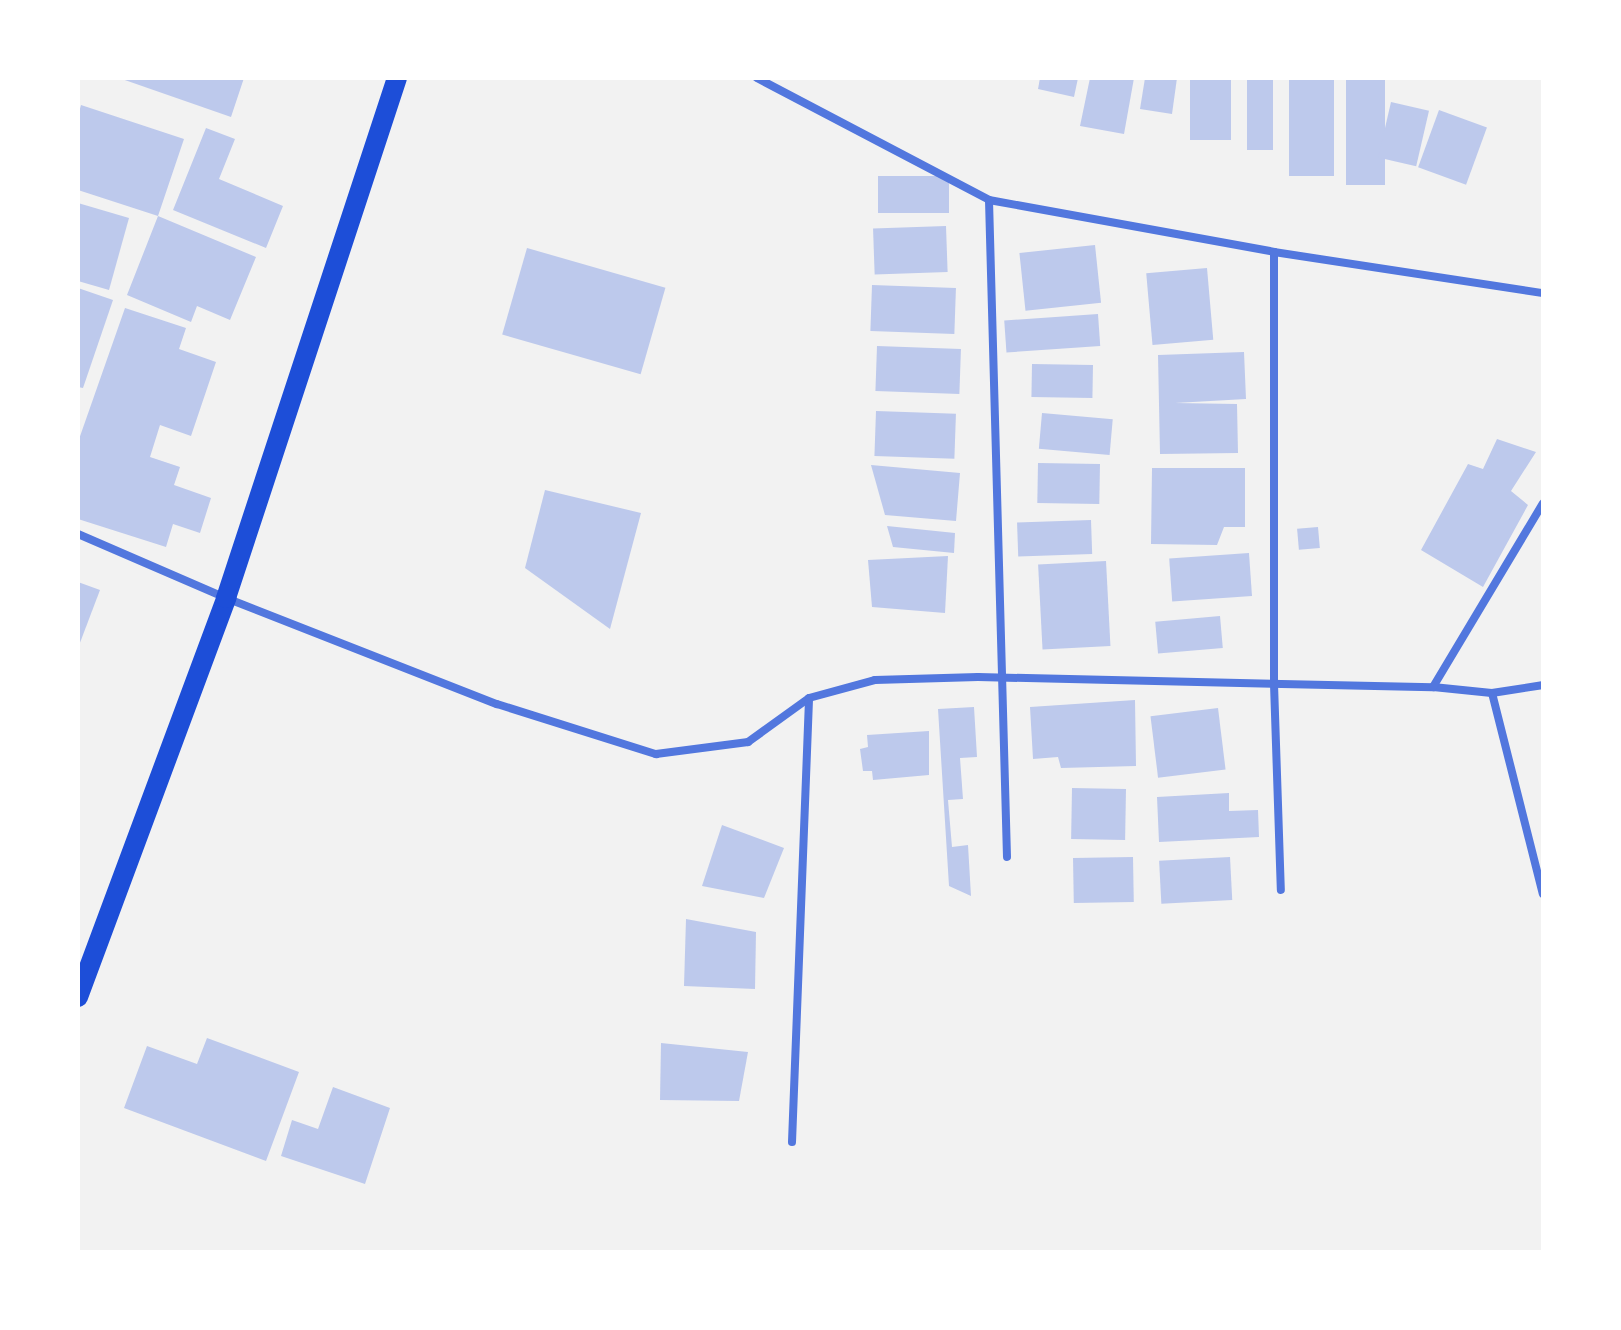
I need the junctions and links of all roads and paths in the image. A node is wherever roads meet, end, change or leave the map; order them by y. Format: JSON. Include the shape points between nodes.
{"nodes":[{"id":1,"x":397,"y":78,"type":"edge"},
{"id":2,"x":757,"y":78,"type":"edge"},
{"id":3,"x":989,"y":200,"type":"junction"},
{"id":4,"x":1274,"y":252,"type":"junction"},
{"id":5,"x":1543,"y":293,"type":"edge"},
{"id":6,"x":1543,"y":503,"type":"edge"},
{"id":7,"x":78,"y":534,"type":"edge"},
{"id":8,"x":226,"y":598,"type":"junction"},
{"id":9,"x":1004,"y":678,"type":"junction"},
{"id":10,"x":1274,"y":684,"type":"junction"},
{"id":11,"x":1543,"y":685,"type":"edge"},
{"id":12,"x":1433,"y":687,"type":"junction"},
{"id":13,"x":1492,"y":693,"type":"junction"},
{"id":14,"x":809,"y":698,"type":"junction"},
{"id":15,"x":1007,"y":857,"type":"dead end"},
{"id":16,"x":1281,"y":890,"type":"dead end"},
{"id":17,"x":1543,"y":894,"type":"edge"},
{"id":18,"x":78,"y":997,"type":"edge"},
{"id":19,"x":792,"y":1142,"type":"dead end"}],
"edges":[{"from":1,"to":8,"type":"main road"},
{"from":2,"to":3,"type":"street"},
{"from":3,"to":4,"type":"street"},
{"from":3,"to":9,"type":"street"},
{"from":4,"to":5,"type":"street"},
{"from":4,"to":10,"type":"street"},
{"from":6,"to":12,"type":"street"},
{"from":7,"to":8,"type":"street"},
{"from":8,"to":14,"type":"street","via":[[497,704],[656,754],[748,742]]},
{"from":8,"to":18,"type":"main road"},
{"from":9,"to":10,"type":"street"},
{"from":9,"to":14,"type":"street","via":[[875,680]]},
{"from":9,"to":15,"type":"street"},
{"from":10,"to":12,"type":"street"},
{"from":10,"to":16,"type":"street"},
{"from":11,"to":13,"type":"street"},
{"from":12,"to":13,"type":"street"},
{"from":13,"to":17,"type":"street"},
{"from":14,"to":19,"type":"street"}]}
